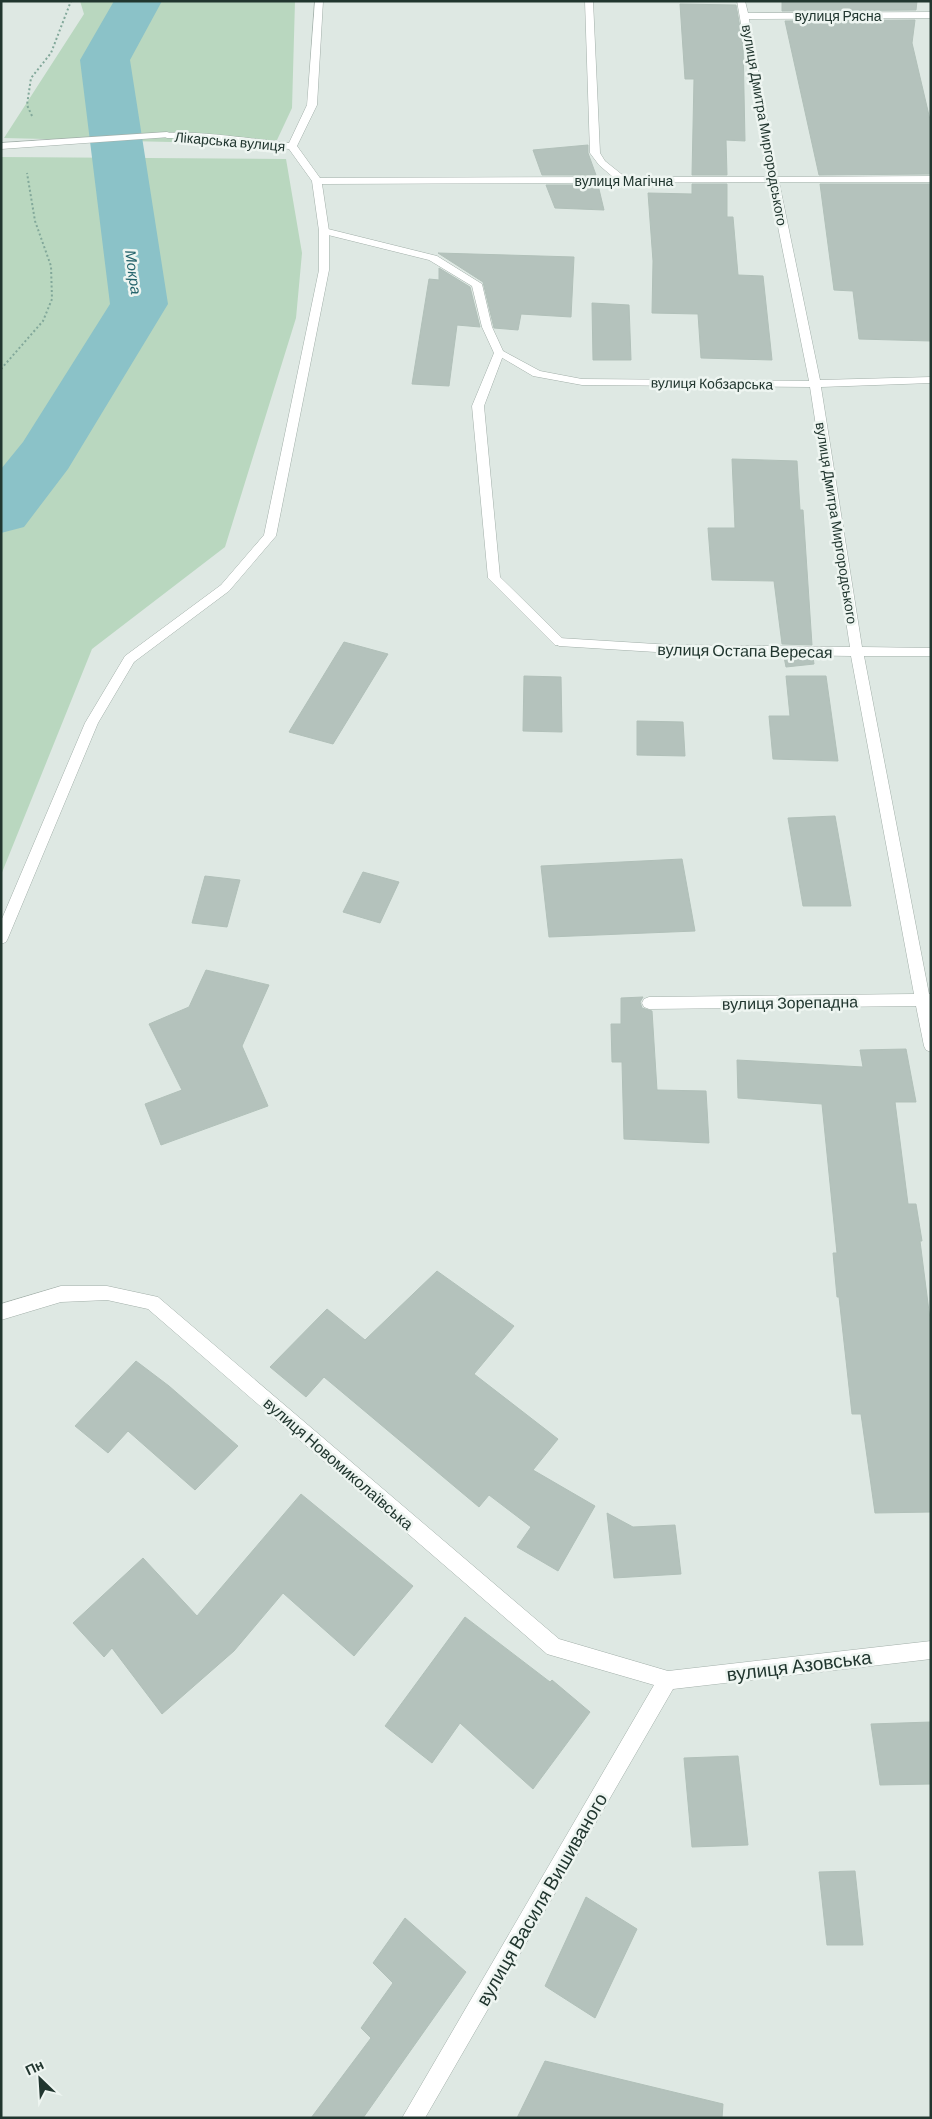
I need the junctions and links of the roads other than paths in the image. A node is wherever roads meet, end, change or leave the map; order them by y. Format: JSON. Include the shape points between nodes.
{"nodes":[{"id":1,"x":319,"y":1,"type":"edge"},
{"id":2,"x":589,"y":1,"type":"edge"},
{"id":3,"x":741,"y":1,"type":"edge"},
{"id":4,"x":931,"y":15,"type":"edge"},
{"id":5,"x":746,"y":16,"type":"junction"},
{"id":6,"x":1,"y":146,"type":"edge"},
{"id":7,"x":292,"y":146,"type":"junction"},
{"id":8,"x":773,"y":179,"type":"junction"},
{"id":9,"x":931,"y":179,"type":"edge"},
{"id":10,"x":623,"y":180,"type":"junction"},
{"id":11,"x":317,"y":181,"type":"junction"},
{"id":12,"x":324,"y":231,"type":"junction"},
{"id":13,"x":499,"y":353,"type":"junction"},
{"id":14,"x":931,"y":380,"type":"edge"},
{"id":15,"x":815,"y":384,"type":"junction"},
{"id":16,"x":857,"y":652,"type":"junction"},
{"id":17,"x":931,"y":652,"type":"edge"},
{"id":18,"x":1,"y":938,"type":"edge"},
{"id":19,"x":927,"y":1000,"type":"edge"},
{"id":20,"x":649,"y":1003,"type":"dead end"},
{"id":21,"x":931,"y":1046,"type":"edge"},
{"id":22,"x":1,"y":1312,"type":"edge"},
{"id":23,"x":931,"y":1650,"type":"edge"},
{"id":24,"x":668,"y":1680,"type":"junction"},
{"id":25,"x":413,"y":2118,"type":"edge"}],
"edges":[{"from":1,"to":7,"type":"street","via":[[312,105]]},
{"from":2,"to":10,"type":"street","via":[[595,153]]},
{"from":3,"to":5,"type":"street","name":"вулиця Дмитра Миргородського"},
{"from":4,"to":5,"type":"street","name":"вулиця Рясна"},
{"from":5,"to":8,"type":"street","name":"вулиця Дмитра Миргородського"},
{"from":6,"to":7,"type":"street","name":"Лікарська вулиця","via":[[167,135]]},
{"from":7,"to":11,"type":"street"},
{"from":8,"to":9,"type":"street","name":"вулиця Магічна"},
{"from":8,"to":10,"type":"street","name":"вулиця Магічна"},
{"from":8,"to":15,"type":"street","name":"вулиця Дмитра Миргородського"},
{"from":10,"to":11,"type":"street","name":"вулиця Магічна"},
{"from":11,"to":12,"type":"street"},
{"from":12,"to":13,"type":"street","via":[[434,258],[477,284],[487,326]]},
{"from":12,"to":18,"type":"street","via":[[324,270],[270,536],[225,588],[129,659],[92,723]]},
{"from":13,"to":15,"type":"street","name":"вулиця Кобзарська","via":[[537,374],[582,382]]},
{"from":13,"to":16,"type":"street","name":"вулиця Остапа Вересая","via":[[478,406],[494,578],[558,642],[672,649]]},
{"from":14,"to":15,"type":"street","name":"вулиця Кобзарська"},
{"from":15,"to":16,"type":"street","name":"вулиця Дмитра Миргородського"},
{"from":16,"to":17,"type":"street","name":"вулиця Остапа Вересая"},
{"from":16,"to":19,"type":"street","name":"вулиця Дмитра Миргородського"},
{"from":19,"to":20,"type":"street","name":"вулиця Зорепадна"},
{"from":19,"to":21,"type":"street","name":"вулиця Дмитра Миргородського"},
{"from":22,"to":24,"type":"street","name":"вулиця Новомиколаївська","via":[[61,1294],[107,1293],[152,1302],[554,1647]]},
{"from":23,"to":24,"type":"street","name":"вулиця Азовська"},
{"from":24,"to":25,"type":"street","name":"вулиця Василя Вишиваного"}]}
